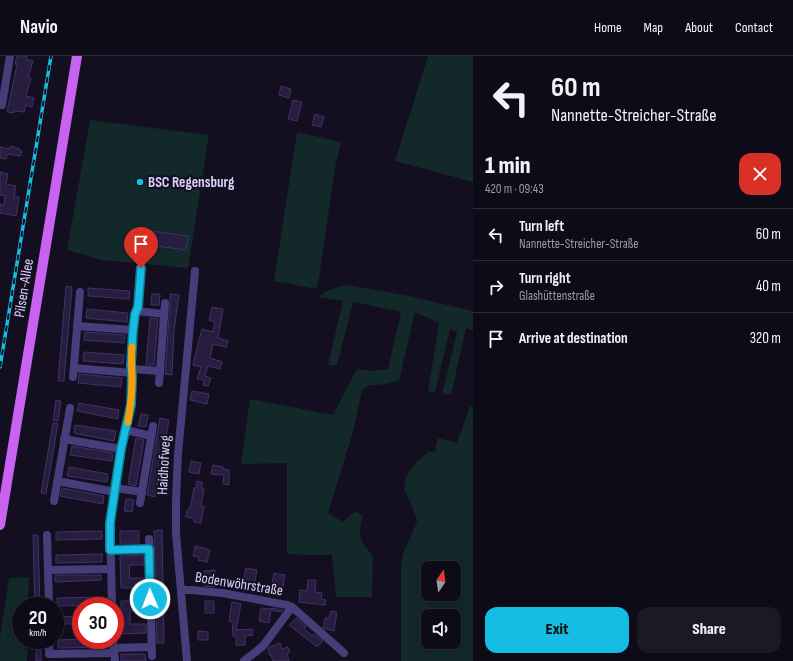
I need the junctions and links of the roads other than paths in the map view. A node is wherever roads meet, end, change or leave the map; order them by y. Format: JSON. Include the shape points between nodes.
{"nodes":[{"id":1,"x":10,"y":56,"type":"edge"},
{"id":2,"x":77,"y":56,"type":"edge"},
{"id":3,"x":0,"y":104,"type":"edge"},
{"id":4,"x":141,"y":268,"type":"dead end"},
{"id":5,"x":195,"y":271,"type":"dead end"},
{"id":6,"x":80,"y":292,"type":"dead end"},
{"id":7,"x":166,"y":303,"type":"dead end"},
{"id":8,"x":136,"y":311,"type":"junction"},
{"id":9,"x":164,"y":314,"type":"junction"},
{"id":10,"x":77,"y":326,"type":"junction"},
{"id":11,"x":133,"y":330,"type":"junction"},
{"id":12,"x":131,"y":371,"type":"junction"},
{"id":13,"x":160,"y":371,"type":"junction"},
{"id":14,"x":159,"y":383,"type":"dead end"},
{"id":15,"x":70,"y":408,"type":"dead end"},
{"id":16,"x":153,"y":426,"type":"dead end"},
{"id":17,"x":126,"y":430,"type":"junction"},
{"id":18,"x":151,"y":436,"type":"junction"},
{"id":19,"x":64,"y":439,"type":"junction"},
{"id":20,"x":121,"y":449,"type":"junction"},
{"id":21,"x":57,"y":481,"type":"junction"},
{"id":22,"x":115,"y":490,"type":"junction"},
{"id":23,"x":142,"y":492,"type":"junction"},
{"id":24,"x":54,"y":501,"type":"dead end"},
{"id":25,"x":140,"y":503,"type":"dead end"},
{"id":26,"x":0,"y":525,"type":"edge"},
{"id":27,"x":47,"y":535,"type":"dead end"},
{"id":28,"x":149,"y":539,"type":"dead end"},
{"id":29,"x":149,"y":549,"type":"junction"},
{"id":30,"x":110,"y":550,"type":"junction"},
{"id":31,"x":111,"y":568,"type":"junction"},
{"id":32,"x":48,"y":570,"type":"junction"},
{"id":33,"x":182,"y":590,"type":"junction"},
{"id":34,"x":48,"y":597,"type":"edge"},
{"id":35,"x":112,"y":597,"type":"edge"},
{"id":36,"x":292,"y":607,"type":"junction"},
{"id":37,"x":151,"y":647,"type":"junction"},
{"id":38,"x":113,"y":650,"type":"edge"},
{"id":39,"x":344,"y":653,"type":"dead end"},
{"id":40,"x":152,"y":656,"type":"dead end"},
{"id":41,"x":49,"y":658,"type":"edge"},
{"id":42,"x":187,"y":661,"type":"edge"},
{"id":43,"x":244,"y":661,"type":"edge"}],
"edges":[{"from":1,"to":3,"type":"street"},
{"from":2,"to":26,"type":"main road","name":"Pilsen-Allee"},
{"from":4,"to":8,"type":"street"},
{"from":5,"to":33,"type":"street","name":"Haidhofweg","via":[[176,500],[176,534]]},
{"from":6,"to":10,"type":"street"},
{"from":7,"to":9,"type":"street"},
{"from":8,"to":9,"type":"street"},
{"from":8,"to":11,"type":"street"},
{"from":9,"to":13,"type":"street"},
{"from":10,"to":11,"type":"street"},
{"from":10,"to":12,"type":"street","via":[[74,372]]},
{"from":11,"to":12,"type":"street"},
{"from":12,"to":13,"type":"street"},
{"from":12,"to":17,"type":"street","via":[[131,405]]},
{"from":13,"to":14,"type":"street"},
{"from":15,"to":19,"type":"street"},
{"from":16,"to":18,"type":"street"},
{"from":17,"to":18,"type":"street"},
{"from":17,"to":20,"type":"street"},
{"from":18,"to":23,"type":"street"},
{"from":19,"to":20,"type":"street"},
{"from":19,"to":21,"type":"street"},
{"from":20,"to":22,"type":"street"},
{"from":21,"to":22,"type":"street"},
{"from":21,"to":24,"type":"street"},
{"from":22,"to":23,"type":"street"},
{"from":22,"to":30,"type":"street","via":[[110,523]]},
{"from":23,"to":25,"type":"street"},
{"from":27,"to":32,"type":"street"},
{"from":28,"to":29,"type":"street"},
{"from":29,"to":30,"type":"street"},
{"from":29,"to":37,"type":"street"},
{"from":30,"to":31,"type":"street"},
{"from":31,"to":32,"type":"street"},
{"from":31,"to":35,"type":"street"},
{"from":32,"to":34,"type":"street"},
{"from":33,"to":36,"type":"street","name":"Bodenwöhrstraße","via":[[222,593]]},
{"from":33,"to":42,"type":"street","name":"Haidhofweg"},
{"from":36,"to":39,"type":"street","name":"Bodenwöhrstraße"},
{"from":36,"to":43,"type":"street","name":"Bodenwöhrstraße","via":[[263,646]]},
{"from":37,"to":38,"type":"street"},
{"from":37,"to":40,"type":"street"},
{"from":38,"to":41,"type":"street"}]}
